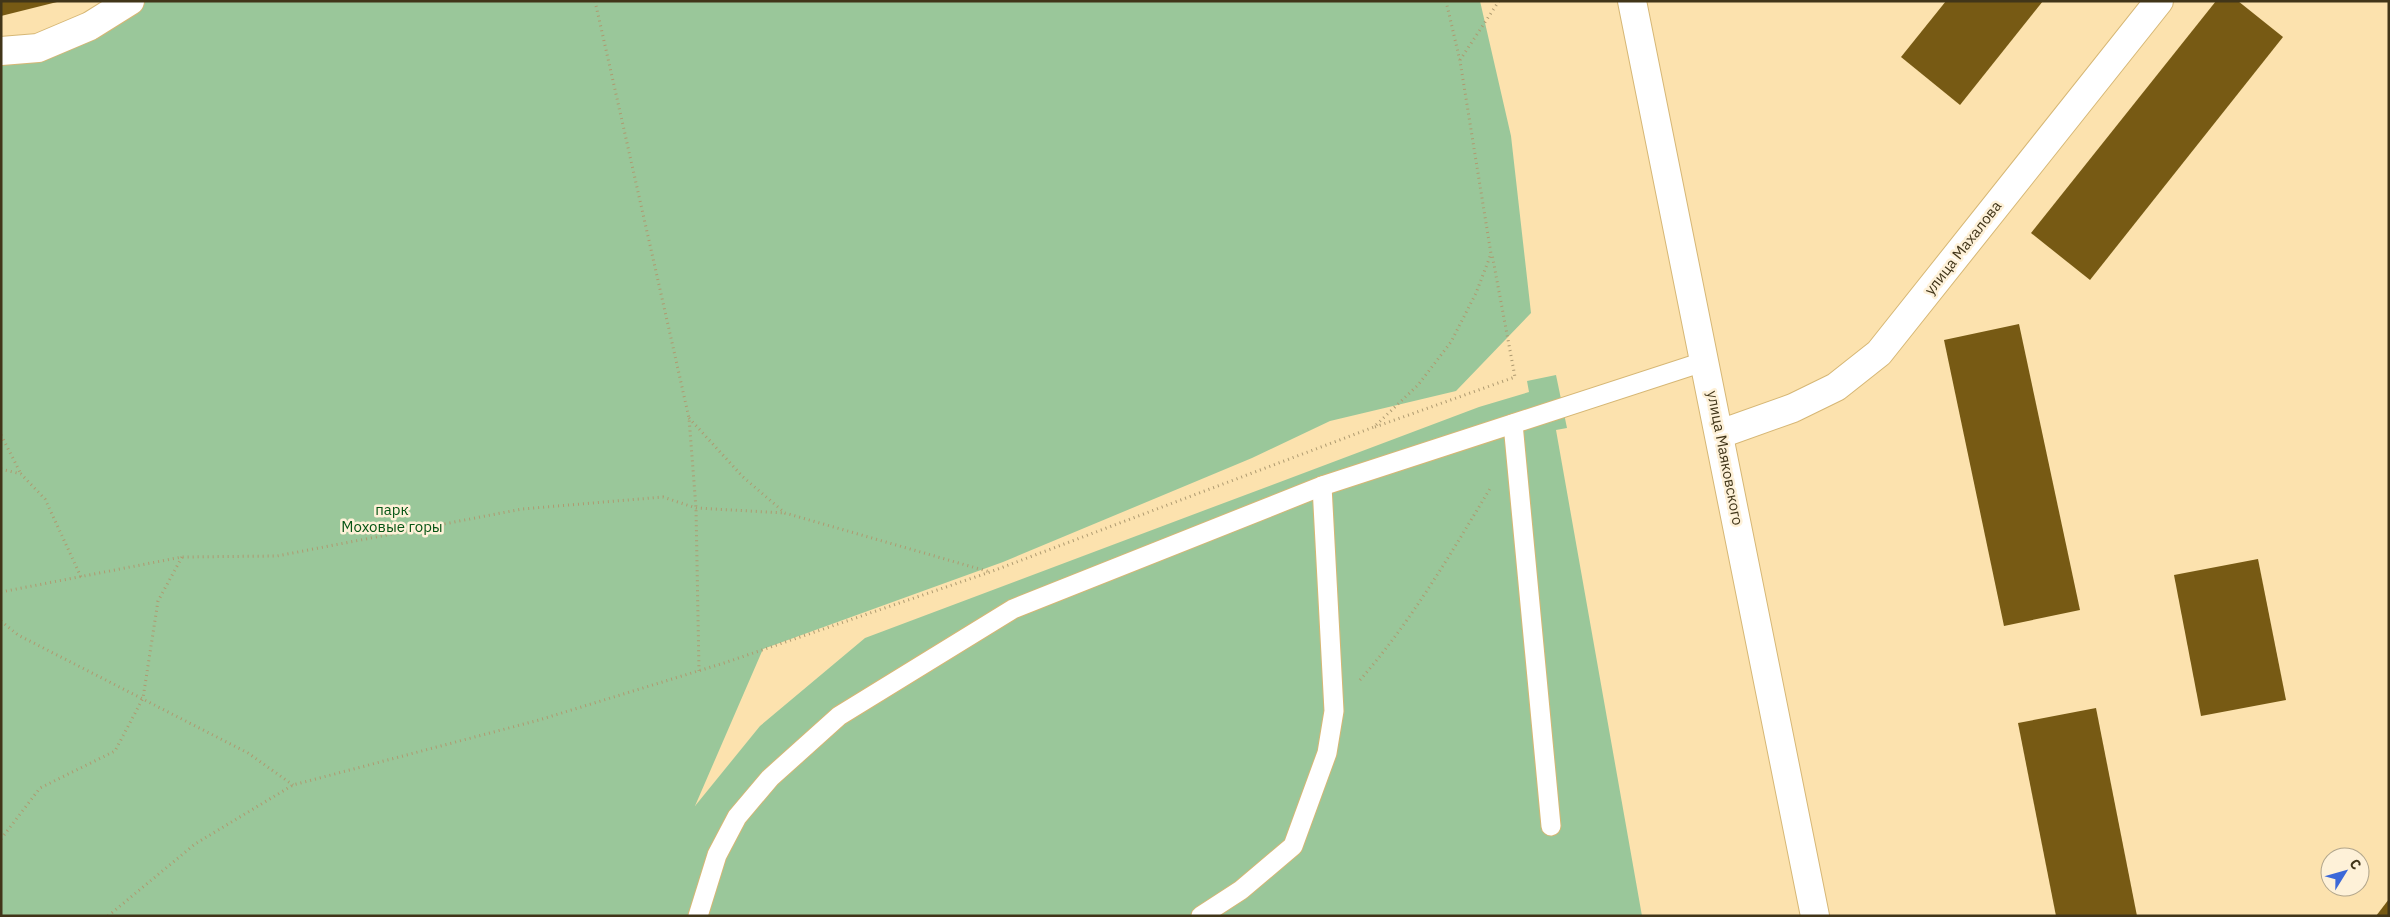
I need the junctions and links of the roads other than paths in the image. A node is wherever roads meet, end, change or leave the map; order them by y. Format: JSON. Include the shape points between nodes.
{"nodes":[{"id":1,"x":130,"y":1,"type":"edge"},
{"id":2,"x":1632,"y":1,"type":"edge"},
{"id":3,"x":2159,"y":1,"type":"edge"},
{"id":4,"x":1,"y":51,"type":"edge"},
{"id":5,"x":1706,"y":361,"type":"junction"},
{"id":6,"x":1513,"y":424,"type":"junction"},
{"id":7,"x":1720,"y":434,"type":"junction"},
{"id":8,"x":1322,"y":486,"type":"junction"},
{"id":9,"x":1551,"y":826,"type":"dead end"},
{"id":10,"x":698,"y":916,"type":"edge"},
{"id":11,"x":1201,"y":916,"type":"edge"},
{"id":12,"x":1816,"y":916,"type":"edge"}],
"edges":[{"from":1,"to":4,"type":"main road","via":[[90,26],[38,48]]},
{"from":2,"to":5,"type":"main road","name":"улица Маяковского"},
{"from":3,"to":7,"type":"main road","name":"улица Махалова","via":[[1879,354],[1836,387],[1793,408]]},
{"from":5,"to":6,"type":"lane"},
{"from":5,"to":7,"type":"main road","name":"улица Маяковского"},
{"from":6,"to":8,"type":"lane"},
{"from":6,"to":9,"type":"lane"},
{"from":7,"to":12,"type":"main road","name":"улица Маяковского"},
{"from":8,"to":10,"type":"lane","via":[[1012,609],[839,716],[770,778],[737,817],[717,855]]},
{"from":8,"to":11,"type":"lane","via":[[1334,711],[1327,754],[1293,846],[1241,890]]}]}
